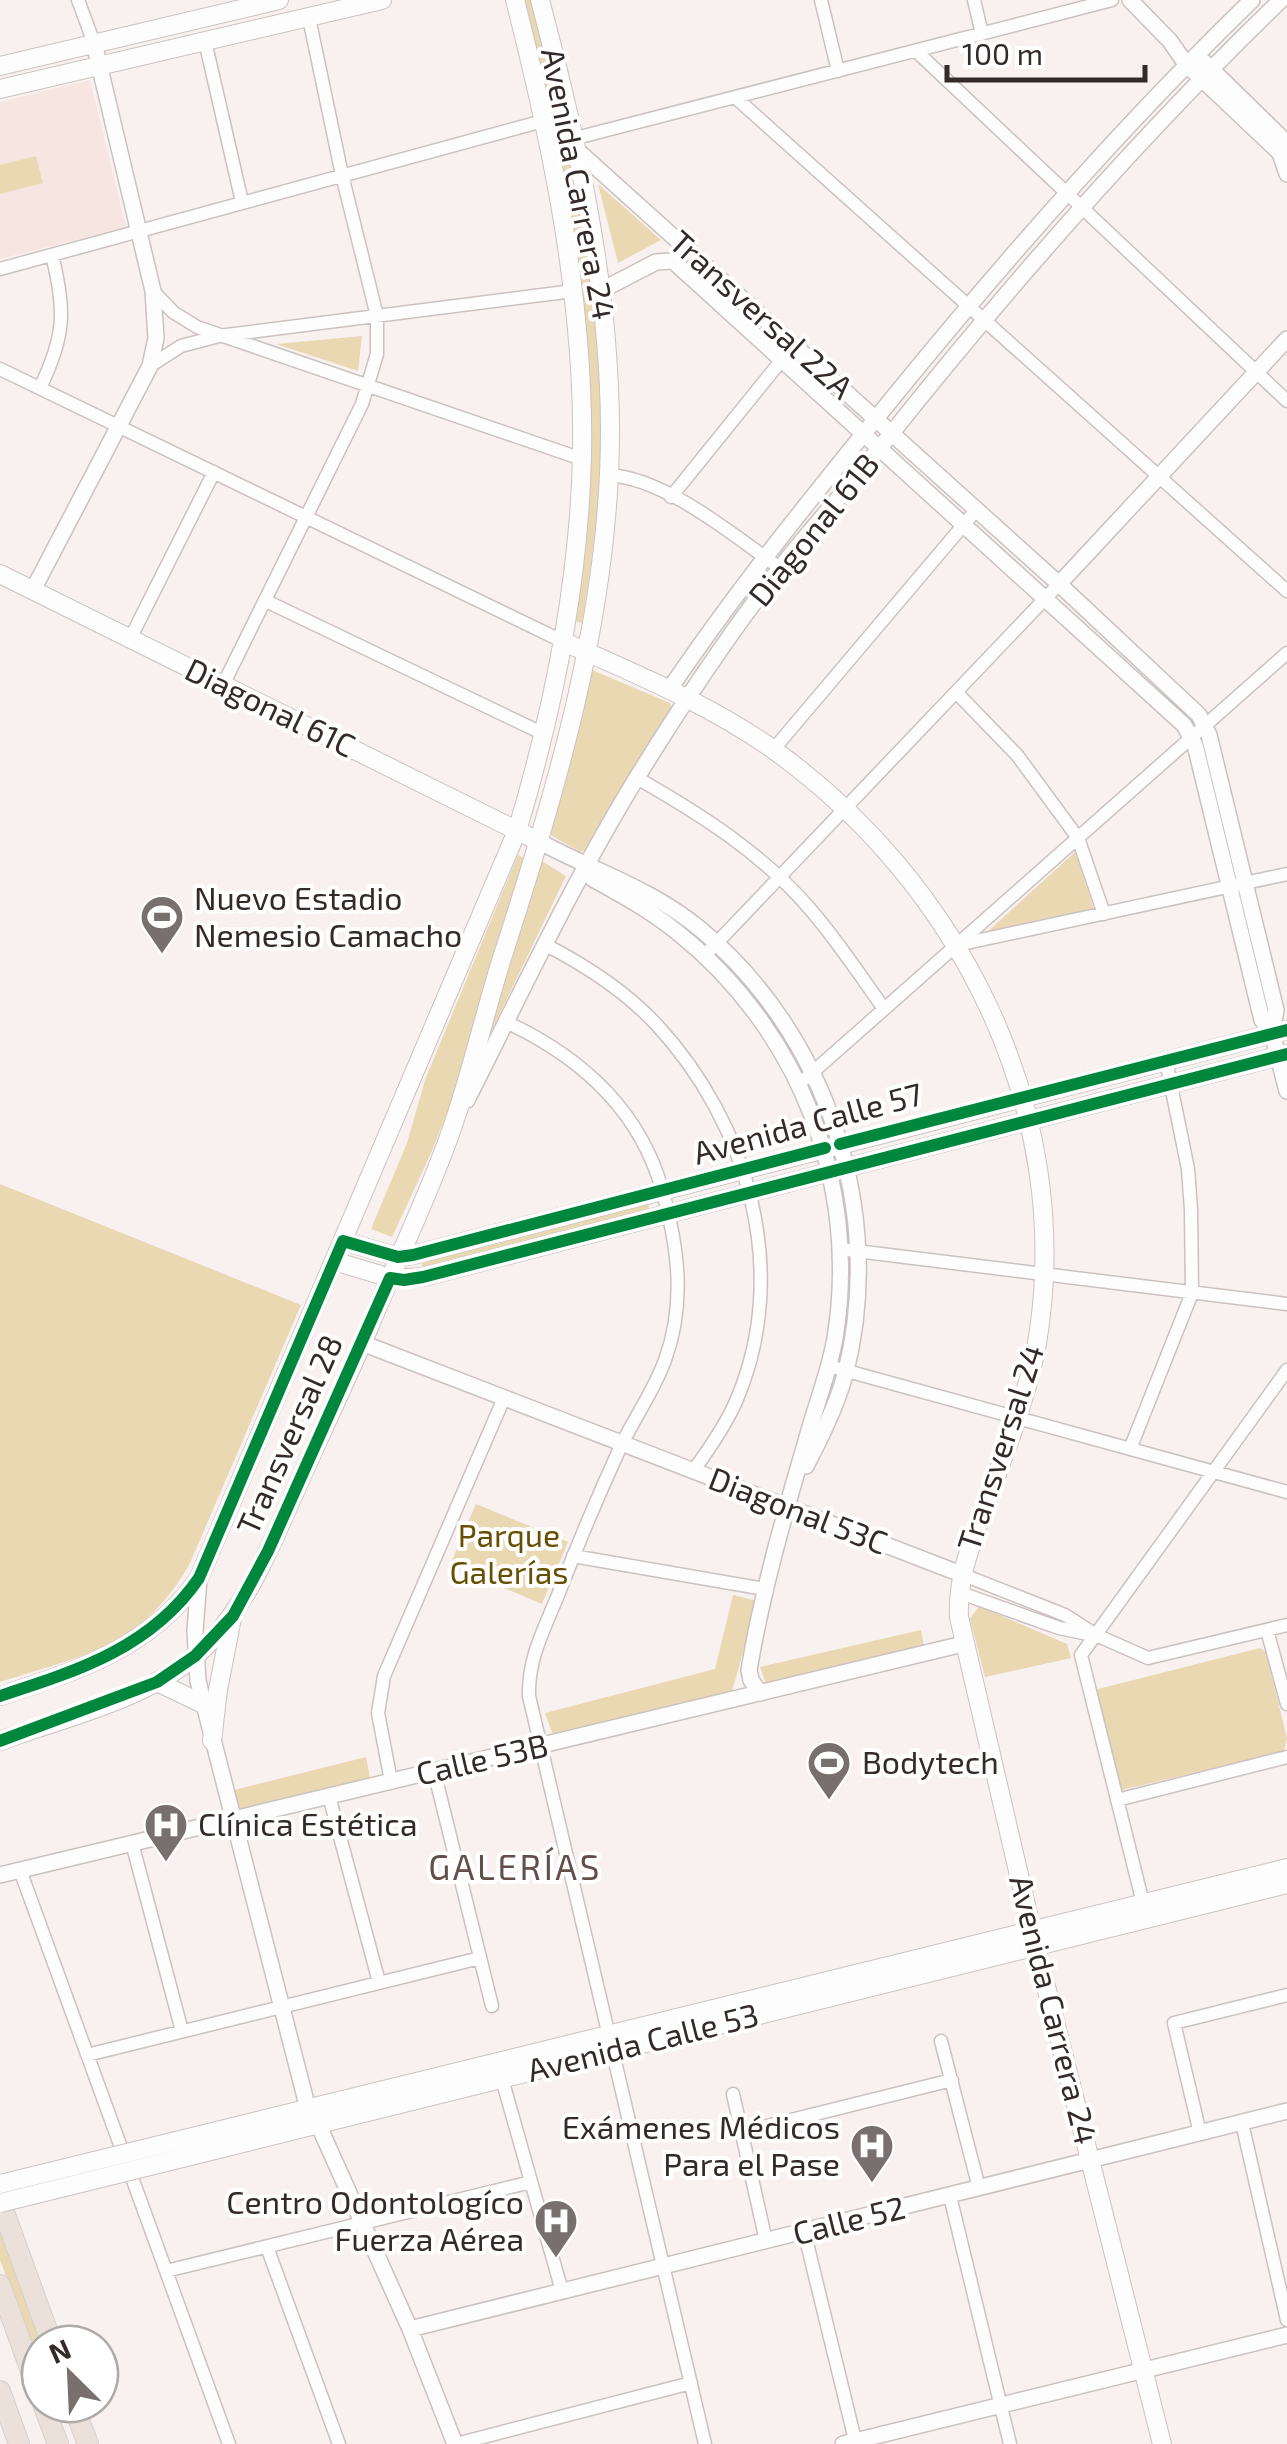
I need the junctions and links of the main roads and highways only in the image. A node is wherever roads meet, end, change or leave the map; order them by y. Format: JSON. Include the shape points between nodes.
{"nodes":[{"id":1,"x":279,"y":0,"type":"edge"},
{"id":2,"x":382,"y":0,"type":"edge"},
{"id":3,"x":515,"y":0,"type":"edge"},
{"id":4,"x":540,"y":0,"type":"edge"},
{"id":5,"x":0,"y":66,"type":"edge"},
{"id":6,"x":0,"y":89,"type":"edge"},
{"id":7,"x":0,"y":574,"type":"edge"},
{"id":8,"x":562,"y":641,"type":"junction"},
{"id":9,"x":587,"y":652,"type":"junction"},
{"id":10,"x":518,"y":831,"type":"junction"},
{"id":11,"x":540,"y":842,"type":"junction"},
{"id":12,"x":1280,"y":1032,"type":"edge"},
{"id":13,"x":1282,"y":1056,"type":"edge"},
{"id":14,"x":1022,"y":1098,"type":"junction"},
{"id":15,"x":1028,"y":1120,"type":"junction"},
{"id":16,"x":342,"y":1241,"type":"junction"},
{"id":17,"x":398,"y":1256,"type":"junction"},
{"id":18,"x":334,"y":1261,"type":"junction"},
{"id":19,"x":390,"y":1278,"type":"junction"},
{"id":20,"x":960,"y":1583,"type":"joint"},
{"id":21,"x":233,"y":1616,"type":"junction"},
{"id":22,"x":157,"y":1682,"type":"junction"},
{"id":23,"x":0,"y":1696,"type":"edge"},
{"id":24,"x":203,"y":1704,"type":"road end"},
{"id":25,"x":0,"y":1741,"type":"edge"},
{"id":26,"x":212,"y":1741,"type":"road end"},
{"id":27,"x":1287,"y":1868,"type":"edge"},
{"id":28,"x":1287,"y":1884,"type":"edge"},
{"id":29,"x":1034,"y":1938,"type":"junction"},
{"id":30,"x":612,"y":2043,"type":"junction"},
{"id":31,"x":313,"y":2117,"type":"junction"},
{"id":32,"x":228,"y":2138,"type":"junction"},
{"id":33,"x":0,"y":2184,"type":"edge"},
{"id":34,"x":0,"y":2202,"type":"edge"},
{"id":35,"x":0,"y":2285,"type":"edge"},
{"id":36,"x":45,"y":2324,"type":"edge"},
{"id":37,"x":20,"y":2340,"type":"edge"},
{"id":38,"x":0,"y":2391,"type":"edge"},
{"id":39,"x":20,"y":2444,"type":"edge"},
{"id":40,"x":1162,"y":2444,"type":"edge"}],
"edges":[{"from":1,"to":5,"type":"main road"},
{"from":2,"to":6,"type":"main road"},
{"from":3,"to":8,"type":"main road","name":"Avenida Carrera 24","via":[[543,121],[580,360],[582,459]]},
{"from":4,"to":9,"type":"main road","name":"Avenida Carrera 24","via":[[577,144],[602,290],[609,386],[604,529]]},
{"from":7,"to":10,"type":"main road","name":"Diagonal 61C"},
{"from":8,"to":9,"type":"main road","name":"Transversal 24"},
{"from":8,"to":10,"type":"main road","name":"Avenida Carrera 24"},
{"from":9,"to":11,"type":"main road","name":"Avenida Carrera 24"},
{"from":9,"to":14,"type":"main road","name":"Transversal 24","via":[[670,690],[773,750],[845,808],[906,874],[956,945],[996,1020]]},
{"from":10,"to":11,"type":"main road","name":"Diagonal 61C"},
{"from":10,"to":16,"type":"main road","name":"Transversal 28"},
{"from":11,"to":17,"type":"main road","name":"Transversal 28","via":[[450,1134]]},
{"from":12,"to":14,"type":"main road","name":"Avenida Calle 57"},
{"from":13,"to":15,"type":"main road","name":"Avenida Calle 57"},
{"from":14,"to":15,"type":"main road","name":"Transversal 24"},
{"from":14,"to":17,"type":"main road","name":"Avenida Calle 57"},
{"from":15,"to":19,"type":"main road","name":"Avenida Calle 57","via":[[423,1277]]},
{"from":15,"to":20,"type":"main road","name":"Transversal 24","via":[[1043,1206],[1037,1343]]},
{"from":16,"to":17,"type":"main road","name":"Avenida Calle 57"},
{"from":16,"to":18,"type":"main road","name":"Transversal 28"},
{"from":17,"to":19,"type":"main road","name":"Transversal 28"},
{"from":18,"to":19,"type":"main road","name":"Avenida Calle 57"},
{"from":18,"to":23,"type":"main road","name":"Transversal 28","via":[[198,1578],[167,1617],[130,1646]]},
{"from":19,"to":21,"type":"main road","name":"Transversal 28"},
{"from":20,"to":29,"type":"main road","name":"Avenida Carrera 24","via":[[963,1644]]},
{"from":21,"to":22,"type":"main road","name":"Transversal 28","via":[[195,1656]]},
{"from":21,"to":26,"type":"main road"},
{"from":22,"to":24,"type":"main road"},
{"from":22,"to":25,"type":"main road","name":"Transversal 28"},
{"from":27,"to":29,"type":"main road","name":"Avenida Calle 53"},
{"from":28,"to":29,"type":"main road","name":"Avenida Calle 53"},
{"from":29,"to":30,"type":"main road","name":"Avenida Calle 53"},
{"from":29,"to":40,"type":"main road","name":"Avenida Carrera 24"},
{"from":30,"to":31,"type":"main road","name":"Avenida Calle 53"},
{"from":30,"to":31,"type":"main road","name":"Avenida Calle 53","via":[[502,2078]]},
{"from":31,"to":32,"type":"main road","name":"Avenida Calle 53"},
{"from":32,"to":33,"type":"main road","name":"Avenida Calle 53","bridge":true},
{"from":32,"to":34,"type":"main road","name":"Avenida Calle 53","bridge":true},
{"from":34,"to":36,"type":"highway"},
{"from":35,"to":37,"type":"highway"},
{"from":38,"to":39,"type":"highway"}]}
